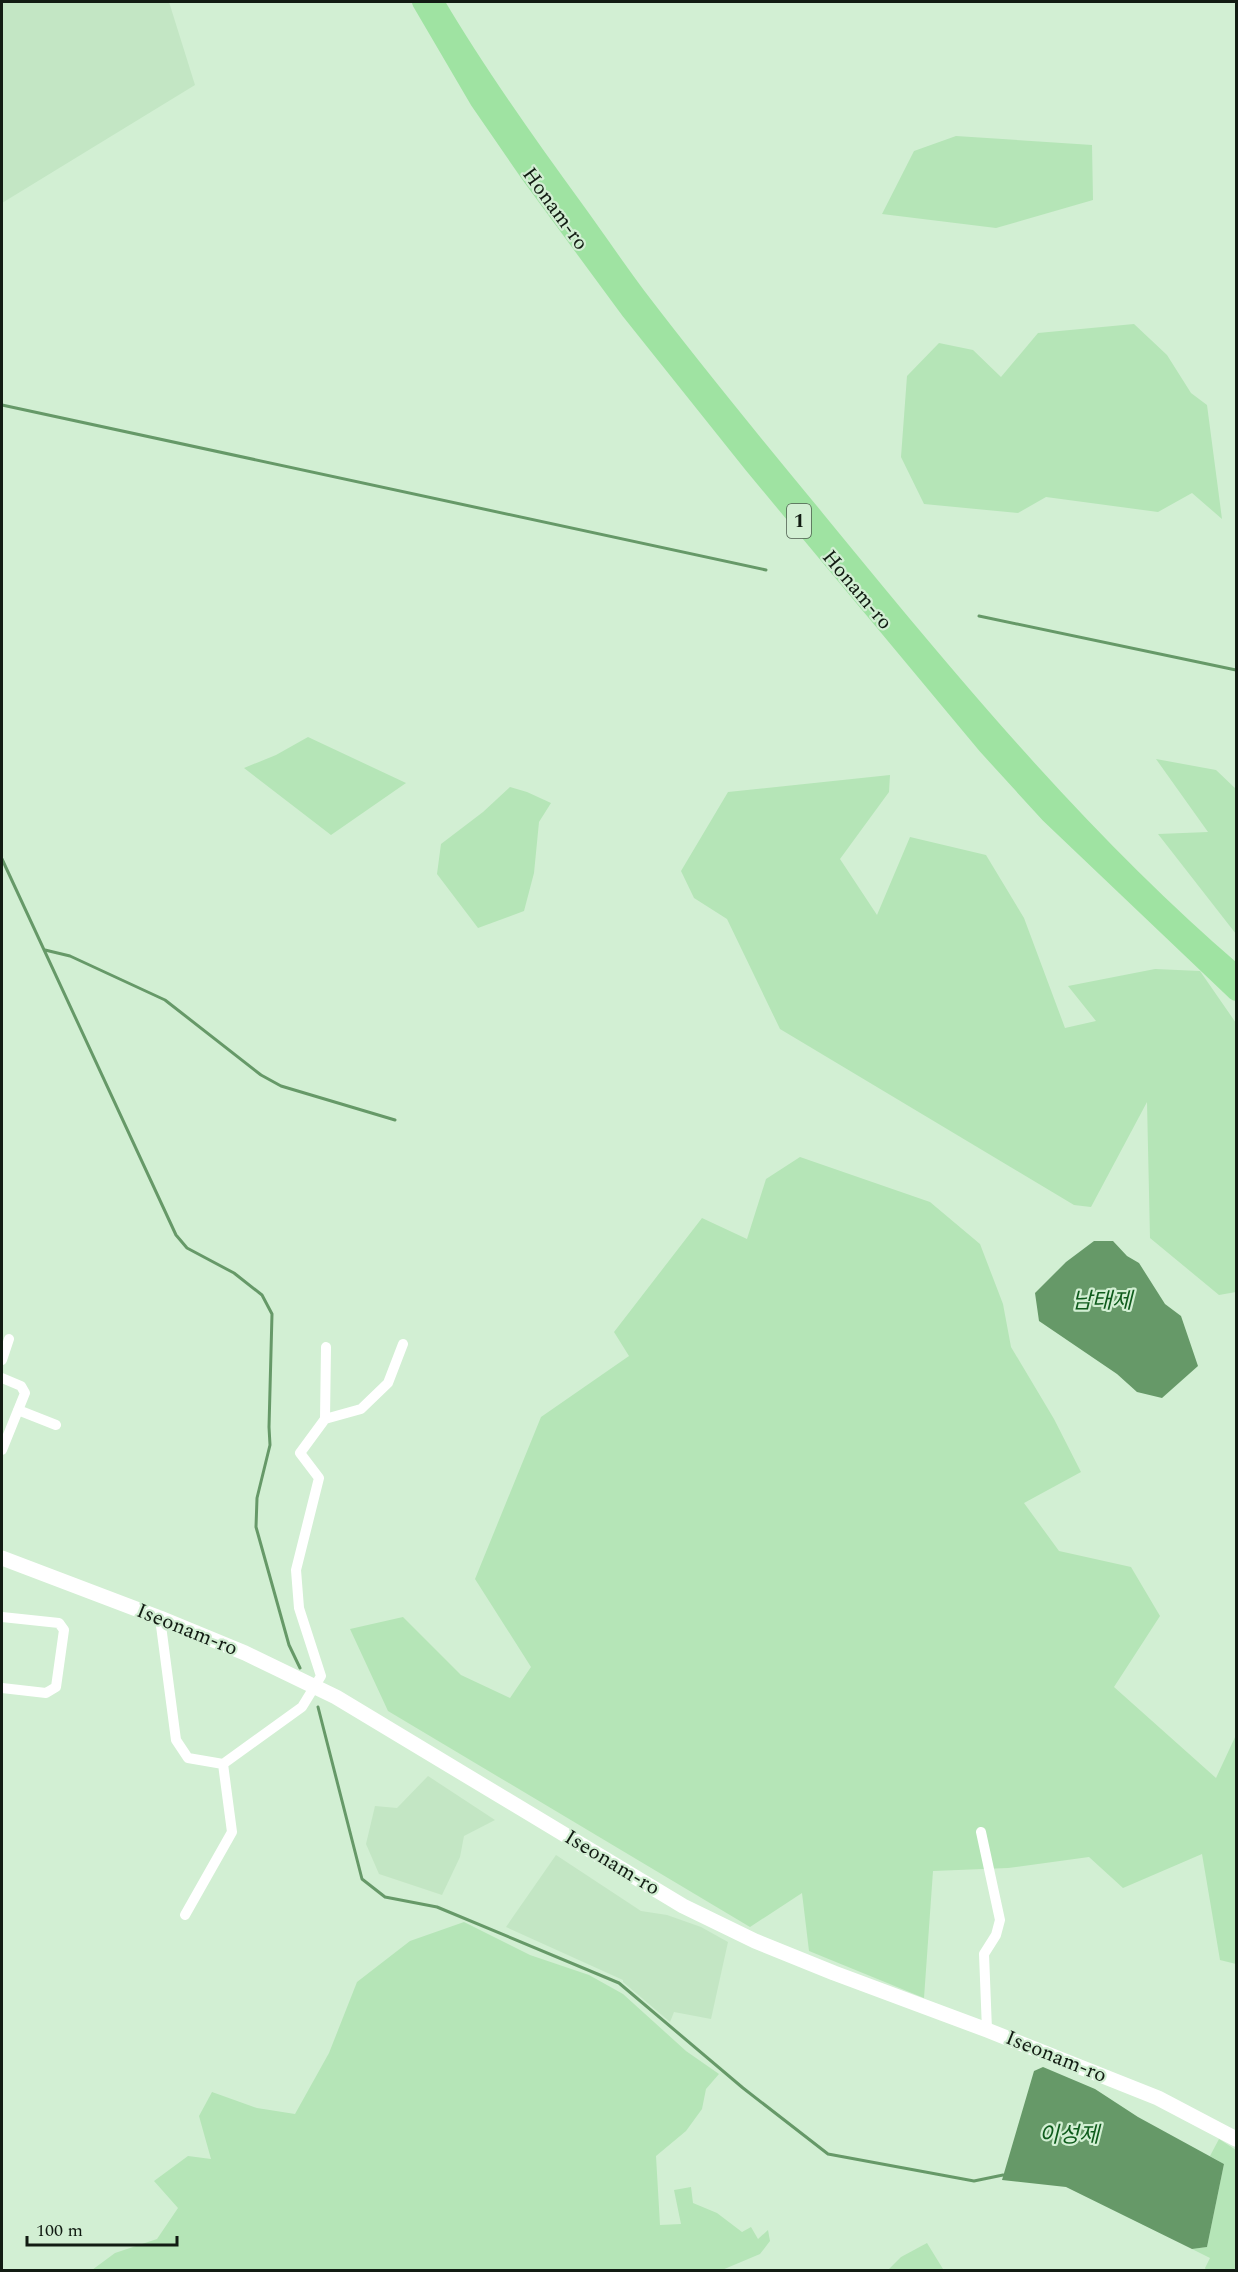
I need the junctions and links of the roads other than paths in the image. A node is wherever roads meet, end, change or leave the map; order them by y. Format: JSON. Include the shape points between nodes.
{"nodes":[{"id":1,"x":421,"y":2,"type":"edge"},
{"id":2,"x":435,"y":2,"type":"edge"},
{"id":3,"x":1236,"y":974,"type":"edge"},
{"id":4,"x":1236,"y":992,"type":"edge"},
{"id":5,"x":9,"y":1339,"type":"dead end"},
{"id":6,"x":403,"y":1344,"type":"dead end"},
{"id":7,"x":326,"y":1347,"type":"dead end"},
{"id":8,"x":2,"y":1360,"type":"edge"},
{"id":9,"x":2,"y":1378,"type":"edge"},
{"id":10,"x":18,"y":1410,"type":"junction"},
{"id":11,"x":326,"y":1419,"type":"junction"},
{"id":12,"x":56,"y":1425,"type":"dead end"},
{"id":13,"x":2,"y":1450,"type":"edge"},
{"id":14,"x":2,"y":1558,"type":"edge"},
{"id":15,"x":2,"y":1617,"type":"edge"},
{"id":16,"x":160,"y":1618,"type":"junction"},
{"id":17,"x":313,"y":1686,"type":"junction"},
{"id":18,"x":2,"y":1688,"type":"edge"},
{"id":19,"x":224,"y":1764,"type":"junction"},
{"id":20,"x":981,"y":1832,"type":"dead end"},
{"id":21,"x":185,"y":1915,"type":"dead end"},
{"id":22,"x":987,"y":2030,"type":"junction"},
{"id":23,"x":1236,"y":2139,"type":"edge"}],
"edges":[{"from":1,"to":4,"type":"highway","name":"Honam-ro","number":"1","via":[[479,101],[530,175],[630,311],[768,483],[987,746],[1049,814]]},
{"from":2,"to":3,"type":"highway","name":"Honam-ro","number":"1","via":[[488,87],[639,299],[874,590],[1051,794],[1132,877]]},
{"from":5,"to":8,"type":"street"},
{"from":6,"to":11,"type":"street","via":[[388,1383],[361,1409]]},
{"from":7,"to":11,"type":"street"},
{"from":9,"to":10,"type":"street","via":[[21,1386],[25,1393]]},
{"from":10,"to":12,"type":"street"},
{"from":10,"to":13,"type":"street"},
{"from":11,"to":17,"type":"street","via":[[300,1453],[319,1478],[296,1570],[299,1608],[321,1676]]},
{"from":14,"to":16,"type":"main road","name":"Iseonam-ro"},
{"from":15,"to":18,"type":"street","via":[[59,1623],[64,1630],[56,1687],[46,1694]]},
{"from":16,"to":17,"type":"main road","name":"Iseonam-ro"},
{"from":16,"to":19,"type":"street","via":[[176,1740],[188,1758]]},
{"from":17,"to":19,"type":"street","via":[[302,1707]]},
{"from":17,"to":22,"type":"main road","name":"Iseonam-ro","via":[[683,1906],[755,1941]]},
{"from":19,"to":21,"type":"street","via":[[232,1832]]},
{"from":20,"to":22,"type":"street","via":[[1000,1920],[984,1954]]},
{"from":22,"to":23,"type":"main road","name":"Iseonam-ro","via":[[1158,2098]]}]}
